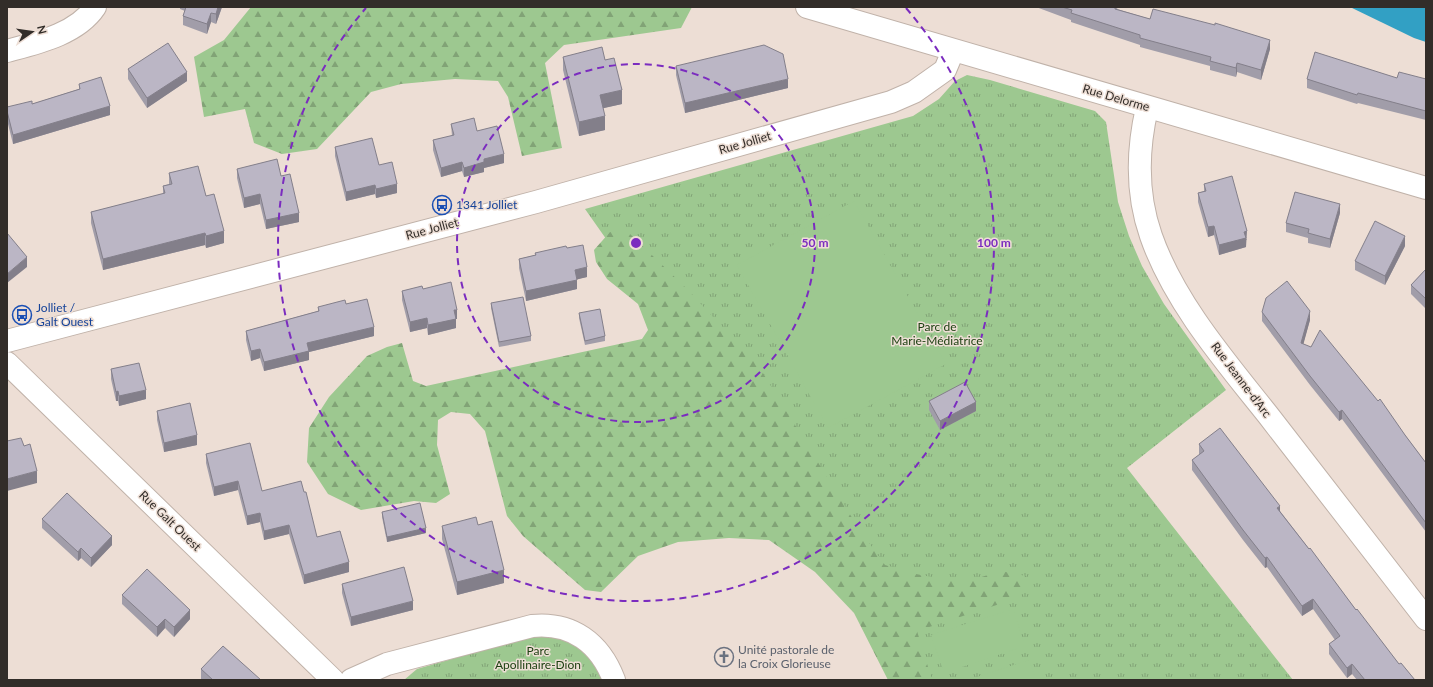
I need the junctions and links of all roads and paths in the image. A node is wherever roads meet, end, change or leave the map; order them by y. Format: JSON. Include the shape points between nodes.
{"nodes":[{"id":1,"x":95,"y":7,"type":"edge"},
{"id":2,"x":808,"y":7,"type":"edge"},
{"id":3,"x":7,"y":51,"type":"edge"},
{"id":4,"x":953,"y":51,"type":"junction"},
{"id":5,"x":1147,"y":108,"type":"junction"},
{"id":6,"x":1426,"y":188,"type":"edge"},
{"id":7,"x":7,"y":341,"type":"edge"},
{"id":8,"x":7,"y":363,"type":"edge"},
{"id":9,"x":1426,"y":619,"type":"edge"},
{"id":10,"x":333,"y":680,"type":"edge"},
{"id":11,"x":351,"y":680,"type":"edge"},
{"id":12,"x":614,"y":680,"type":"edge"}],
"edges":[{"from":1,"to":3,"type":"street","via":[[78,24],[32,44]]},
{"from":2,"to":4,"type":"street","name":"Rue Delorme"},
{"from":4,"to":5,"type":"street","name":"Rue Delorme"},
{"from":4,"to":7,"type":"street","name":"Rue Jolliet","via":[[945,70],[914,92],[891,102],[536,202]]},
{"from":5,"to":6,"type":"street","name":"Rue Delorme"},
{"from":5,"to":9,"type":"street","name":"Rue Jeanne-d'Arc","via":[[1140,137],[1138,168],[1142,202],[1150,236],[1172,284],[1216,348]]},
{"from":8,"to":10,"type":"street","name":"Rue Galt Ouest"},
{"from":11,"to":12,"type":"street","via":[[387,664],[548,624],[566,629],[589,641],[600,654]]}]}
